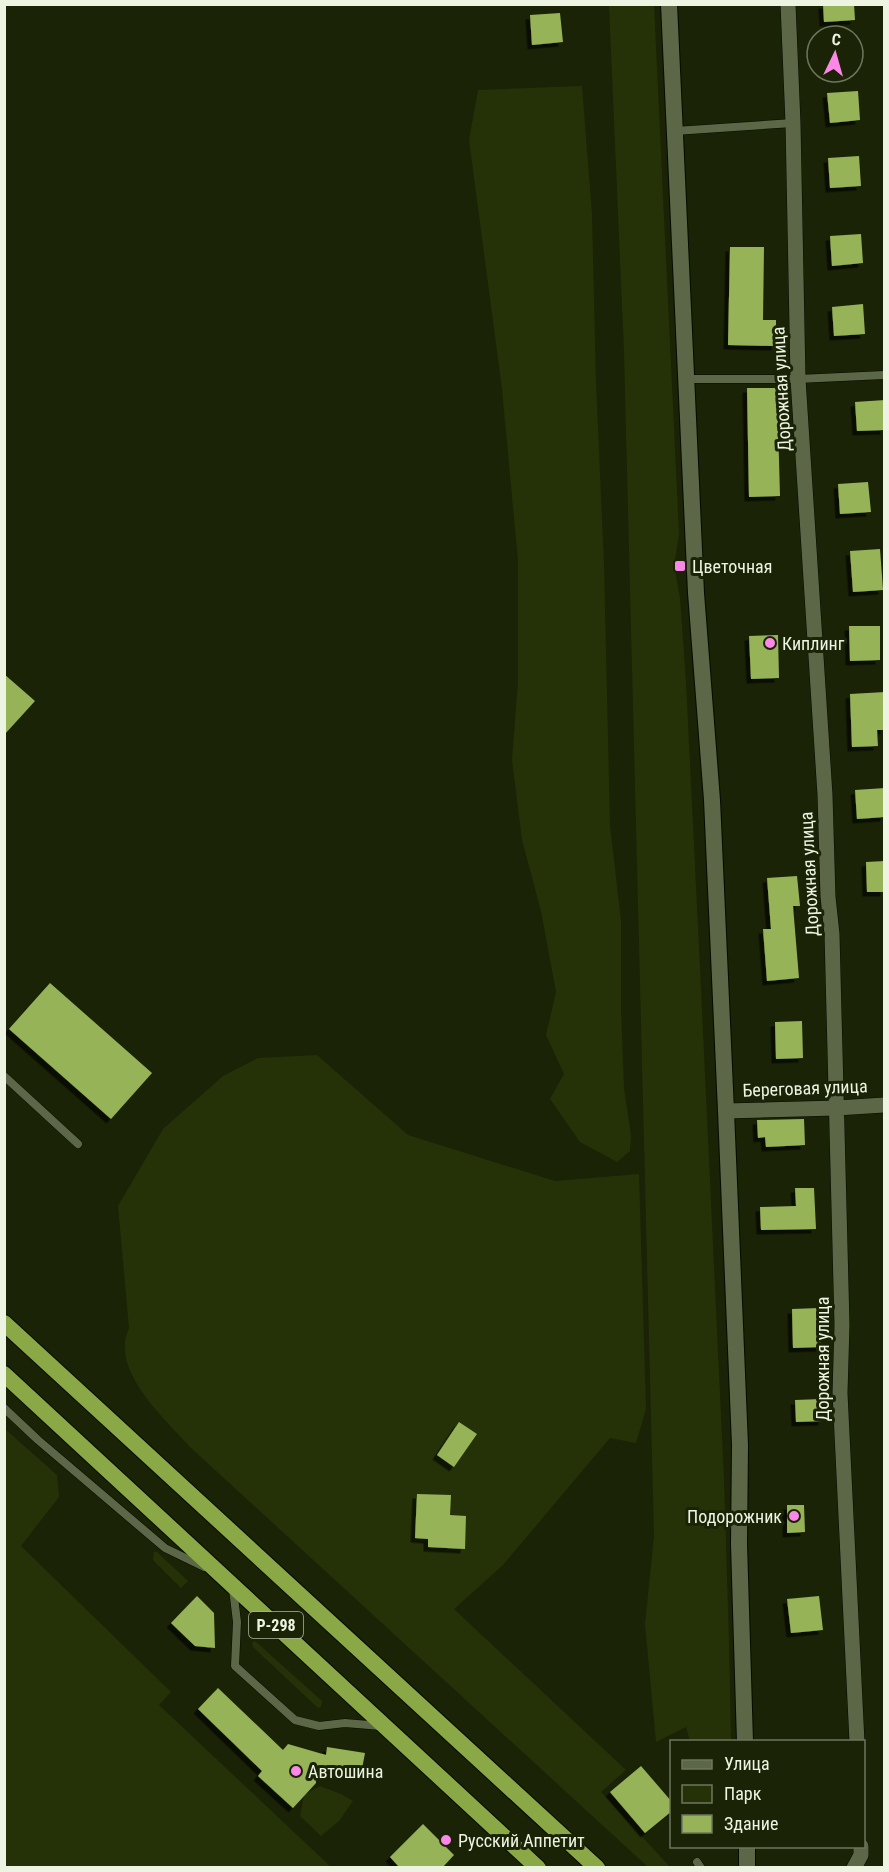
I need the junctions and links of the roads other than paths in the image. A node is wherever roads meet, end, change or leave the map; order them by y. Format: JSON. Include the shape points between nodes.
{"nodes":[{"id":1,"x":669,"y":4,"type":"edge"},
{"id":2,"x":788,"y":4,"type":"edge"},
{"id":3,"x":794,"y":123,"type":"junction"},
{"id":4,"x":675,"y":131,"type":"junction"},
{"id":5,"x":885,"y":375,"type":"edge"},
{"id":6,"x":687,"y":379,"type":"junction"},
{"id":7,"x":798,"y":380,"type":"junction"},
{"id":8,"x":4,"y":1076,"type":"edge"},
{"id":9,"x":885,"y":1105,"type":"edge"},
{"id":10,"x":837,"y":1108,"type":"junction"},
{"id":11,"x":726,"y":1111,"type":"junction"},
{"id":12,"x":78,"y":1144,"type":"dead end"},
{"id":13,"x":4,"y":1323,"type":"edge"},
{"id":14,"x":4,"y":1374,"type":"edge"},
{"id":15,"x":4,"y":1408,"type":"edge"},
{"id":16,"x":228,"y":1580,"type":"junction"},
{"id":17,"x":385,"y":1726,"type":"junction"},
{"id":18,"x":745,"y":1740,"type":"edge"},
{"id":19,"x":856,"y":1740,"type":"edge"},
{"id":20,"x":747,"y":1848,"type":"edge"},
{"id":21,"x":861,"y":1848,"type":"edge"},
{"id":22,"x":538,"y":1868,"type":"edge"},
{"id":23,"x":597,"y":1868,"type":"edge"},
{"id":24,"x":747,"y":1868,"type":"edge"},
{"id":25,"x":854,"y":1868,"type":"edge"}],
"edges":[{"from":1,"to":4,"type":"street"},
{"from":2,"to":3,"type":"street","name":"Дорожная улица"},
{"from":3,"to":4,"type":"lane"},
{"from":3,"to":7,"type":"street","name":"Дорожная улица"},
{"from":4,"to":6,"type":"street"},
{"from":5,"to":7,"type":"lane"},
{"from":6,"to":7,"type":"lane"},
{"from":6,"to":11,"type":"street"},
{"from":7,"to":10,"type":"street","name":"Дорожная улица","via":[[825,795]]},
{"from":8,"to":12,"type":"lane"},
{"from":9,"to":10,"type":"street","name":"Береговая улица"},
{"from":10,"to":11,"type":"street","name":"Береговая улица"},
{"from":10,"to":19,"type":"street","name":"Дорожная улица","via":[[840,1393]]},
{"from":11,"to":18,"type":"street","via":[[740,1445]]},
{"from":13,"to":23,"type":"highway","number":"Р-298"},
{"from":14,"to":16,"type":"highway","number":"Р-298"},
{"from":15,"to":16,"type":"lane","via":[[165,1548]]},
{"from":16,"to":17,"type":"highway","number":"Р-298"},
{"from":16,"to":17,"type":"lane","via":[[237,1622],[235,1666],[295,1720],[319,1726]]},
{"from":17,"to":22,"type":"highway","number":"Р-298"},
{"from":20,"to":24,"type":"street"},
{"from":21,"to":25,"type":"street"}]}
